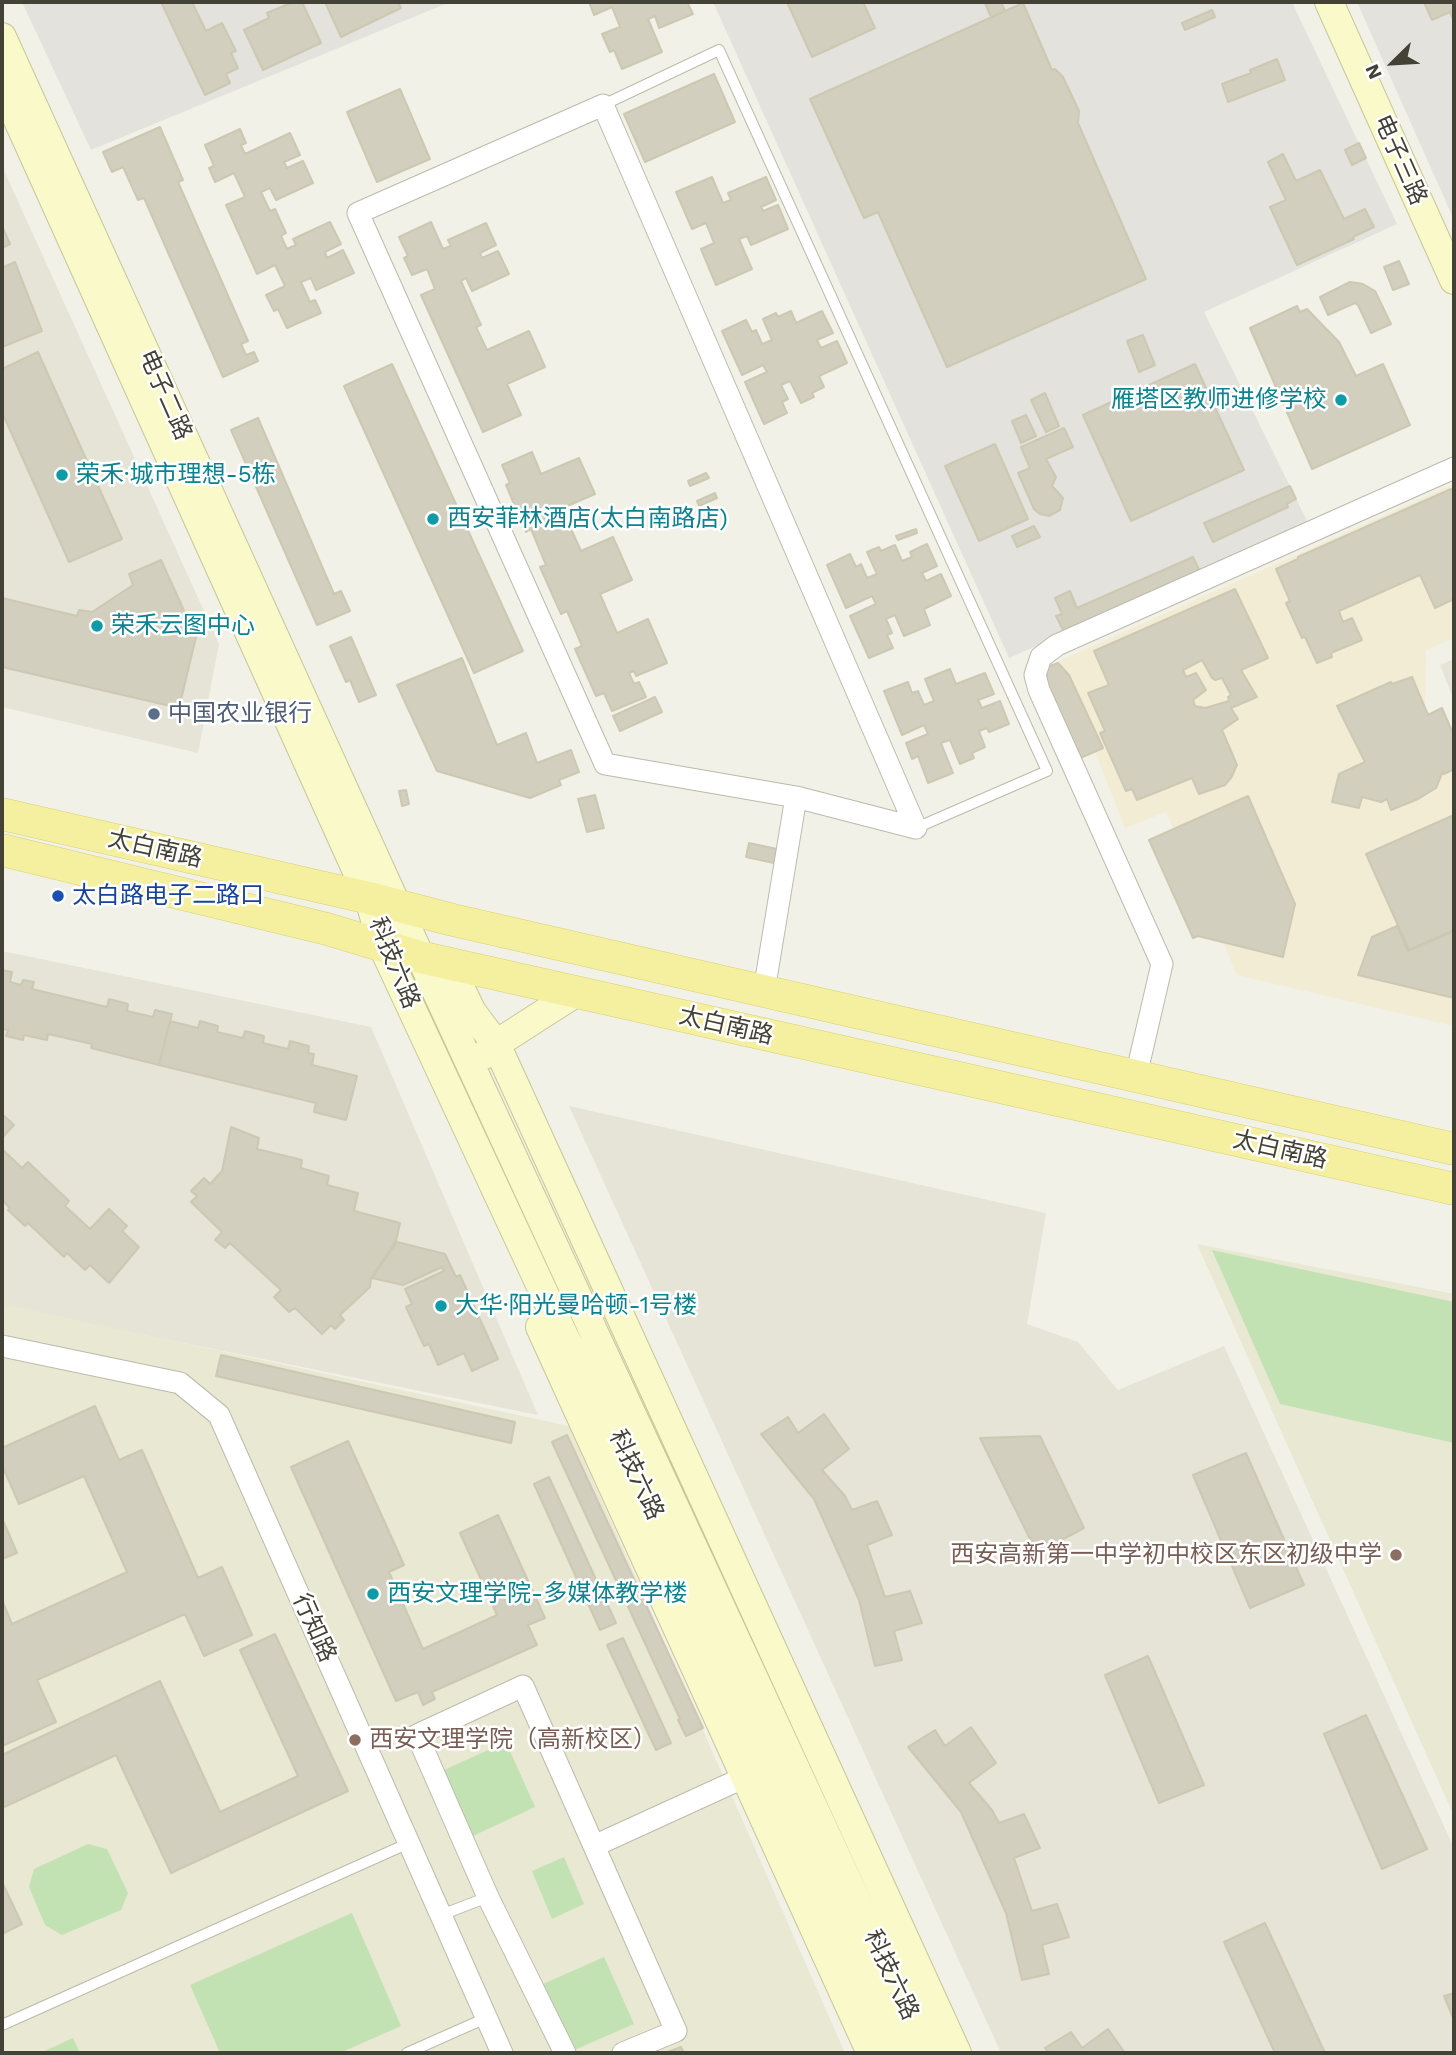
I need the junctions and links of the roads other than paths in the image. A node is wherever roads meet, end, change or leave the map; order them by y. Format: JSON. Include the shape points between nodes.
{"nodes":[{"id":1,"x":1329,"y":2,"type":"edge"},
{"id":2,"x":2,"y":37,"type":"edge"},
{"id":3,"x":2,"y":85,"type":"edge"},
{"id":4,"x":603,"y":105,"type":"junction"},
{"id":5,"x":1454,"y":280,"type":"edge"},
{"id":6,"x":1454,"y":468,"type":"edge"},
{"id":7,"x":796,"y":797,"type":"junction"},
{"id":8,"x":2,"y":814,"type":"edge"},
{"id":9,"x":916,"y":828,"type":"junction"},
{"id":10,"x":2,"y":850,"type":"edge"},
{"id":11,"x":383,"y":902,"type":"junction"},
{"id":12,"x":372,"y":942,"type":"junction"},
{"id":13,"x":435,"y":960,"type":"junction"},
{"id":14,"x":764,"y":991,"type":"junction"},
{"id":15,"x":576,"y":992,"type":"junction"},
{"id":16,"x":496,"y":1044,"type":"junction"},
{"id":17,"x":471,"y":1066,"type":"junction"},
{"id":18,"x":1136,"y":1076,"type":"junction"},
{"id":19,"x":1454,"y":1149,"type":"edge"},
{"id":20,"x":1454,"y":1189,"type":"edge"},
{"id":21,"x":2,"y":1346,"type":"edge"},
{"id":22,"x":768,"y":1766,"type":"junction"},
{"id":23,"x":409,"y":1843,"type":"junction"},
{"id":24,"x":594,"y":1846,"type":"junction"},
{"id":25,"x":488,"y":1897,"type":"junction"},
{"id":26,"x":441,"y":1915,"type":"junction"},
{"id":27,"x":486,"y":2018,"type":"junction"},
{"id":28,"x":2,"y":2025,"type":"edge"},
{"id":29,"x":407,"y":2053,"type":"edge"},
{"id":30,"x":502,"y":2053,"type":"edge"},
{"id":31,"x":565,"y":2053,"type":"edge"},
{"id":32,"x":623,"y":2053,"type":"edge"},
{"id":33,"x":871,"y":2053,"type":"edge"},
{"id":34,"x":900,"y":2053,"type":"edge"},
{"id":35,"x":927,"y":2053,"type":"edge"},
{"id":36,"x":957,"y":2053,"type":"edge"}],
"edges":[{"from":1,"to":5,"type":"main road","name":"电子三路"},
{"from":2,"to":11,"type":"main road","name":"电子二路"},
{"from":3,"to":11,"type":"main road","name":"电子二路"},
{"from":4,"to":7,"type":"street","via":[[358,213],[605,764]]},
{"from":4,"to":9,"type":"street"},
{"from":4,"to":9,"type":"lane","via":[[719,50],[1047,771]]},
{"from":6,"to":18,"type":"street","via":[[1057,645],[1041,657],[1035,675],[1039,690],[1162,964]]},
{"from":7,"to":9,"type":"street"},
{"from":7,"to":14,"type":"street"},
{"from":8,"to":11,"type":"main road","name":"太白南路"},
{"from":10,"to":12,"type":"main road","name":"太白南路"},
{"from":11,"to":12,"type":"main road","name":"科技六路"},
{"from":11,"to":13,"type":"main road","name":"科技六路"},
{"from":11,"to":14,"type":"main road","name":"太白南路"},
{"from":12,"to":13,"type":"main road","name":"太白南路"},
{"from":12,"to":22,"type":"main road","name":"科技六路"},
{"from":13,"to":15,"type":"main road","name":"太白南路"},
{"from":13,"to":16,"type":"main road"},
{"from":13,"to":17,"type":"main road","name":"科技六路"},
{"from":14,"to":18,"type":"main road","name":"太白南路"},
{"from":15,"to":16,"type":"main road"},
{"from":15,"to":20,"type":"main road","name":"太白南路"},
{"from":16,"to":17,"type":"main road"},
{"from":16,"to":36,"type":"main road"},
{"from":17,"to":22,"type":"main road","name":"科技六路"},
{"from":18,"to":19,"type":"main road","name":"太白南路"},
{"from":21,"to":23,"type":"street","name":"行知路","via":[[180,1383],[219,1415]]},
{"from":22,"to":24,"type":"street"},
{"from":22,"to":33,"type":"main road"},
{"from":22,"to":34,"type":"main road","name":"科技六路"},
{"from":22,"to":35,"type":"main road","name":"科技六路"},
{"from":23,"to":26,"type":"street","name":"行知路"},
{"from":23,"to":28,"type":"lane"},
{"from":24,"to":25,"type":"street","via":[[523,1686],[417,1735]]},
{"from":24,"to":32,"type":"street","via":[[676,2031]]},
{"from":25,"to":26,"type":"lane"},
{"from":25,"to":31,"type":"street"},
{"from":26,"to":27,"type":"street","name":"行知路"},
{"from":27,"to":29,"type":"lane"},
{"from":27,"to":30,"type":"street","name":"行知路"}]}
